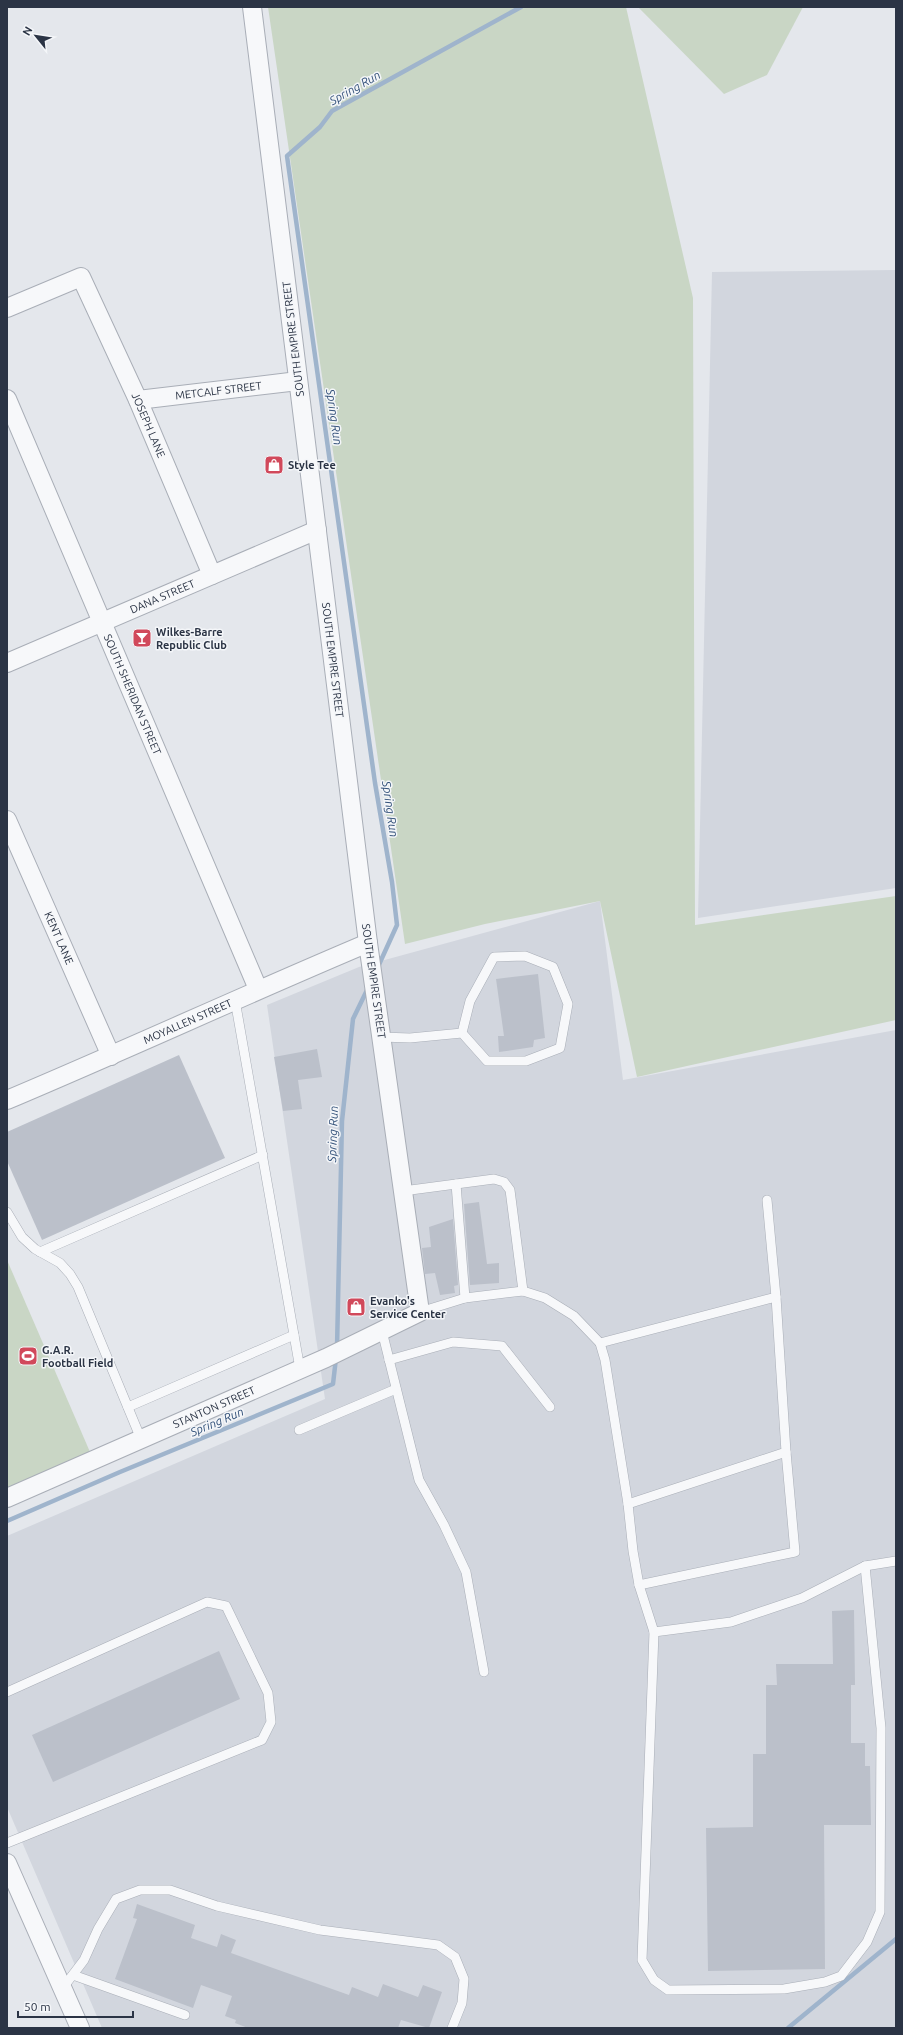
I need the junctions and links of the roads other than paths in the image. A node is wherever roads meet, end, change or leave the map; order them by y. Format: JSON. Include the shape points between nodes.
{"nodes":[{"id":1,"x":252,"y":7,"type":"edge"},
{"id":2,"x":7,"y":308,"type":"edge"},
{"id":3,"x":298,"y":381,"type":"junction"},
{"id":4,"x":7,"y":399,"type":"edge"},
{"id":5,"x":138,"y":400,"type":"junction"},
{"id":6,"x":317,"y":530,"type":"junction"},
{"id":7,"x":212,"y":576,"type":"junction"},
{"id":8,"x":102,"y":621,"type":"junction"},
{"id":9,"x":7,"y":663,"type":"edge"},
{"id":10,"x":7,"y":820,"type":"edge"},
{"id":11,"x":368,"y":944,"type":"junction"},
{"id":12,"x":258,"y":989,"type":"junction"},
{"id":13,"x":236,"y":1000,"type":"junction"},
{"id":14,"x":462,"y":1032,"type":"junction"},
{"id":15,"x":381,"y":1036,"type":"junction"},
{"id":16,"x":111,"y":1056,"type":"junction"},
{"id":17,"x":7,"y":1100,"type":"edge"},
{"id":18,"x":263,"y":1155,"type":"junction"},
{"id":19,"x":456,"y":1184,"type":"junction"},
{"id":20,"x":403,"y":1191,"type":"junction"},
{"id":21,"x":767,"y":1200,"type":"dead end"},
{"id":22,"x":7,"y":1212,"type":"edge"},
{"id":23,"x":40,"y":1252,"type":"junction"},
{"id":24,"x":523,"y":1291,"type":"junction"},
{"id":25,"x":776,"y":1297,"type":"junction"},
{"id":26,"x":465,"y":1298,"type":"junction"},
{"id":27,"x":420,"y":1312,"type":"junction"},
{"id":28,"x":382,"y":1331,"type":"junction"},
{"id":29,"x":294,"y":1335,"type":"junction"},
{"id":30,"x":600,"y":1343,"type":"junction"},
{"id":31,"x":389,"y":1360,"type":"junction"},
{"id":32,"x":300,"y":1369,"type":"junction"},
{"id":33,"x":396,"y":1388,"type":"junction"},
{"id":34,"x":128,"y":1407,"type":"junction"},
{"id":35,"x":550,"y":1407,"type":"dead end"},
{"id":36,"x":299,"y":1430,"type":"dead end"},
{"id":37,"x":141,"y":1439,"type":"junction"},
{"id":38,"x":786,"y":1452,"type":"junction"},
{"id":39,"x":7,"y":1498,"type":"edge"},
{"id":40,"x":628,"y":1504,"type":"junction"},
{"id":41,"x":896,"y":1561,"type":"edge"},
{"id":42,"x":865,"y":1566,"type":"junction"},
{"id":43,"x":639,"y":1585,"type":"junction"},
{"id":44,"x":654,"y":1632,"type":"junction"},
{"id":45,"x":484,"y":1672,"type":"dead end"},
{"id":46,"x":7,"y":1692,"type":"edge"},
{"id":47,"x":7,"y":1843,"type":"edge"},
{"id":48,"x":7,"y":1863,"type":"edge"},
{"id":49,"x":67,"y":1982,"type":"junction"},
{"id":50,"x":185,"y":2015,"type":"dead end"},
{"id":51,"x":80,"y":2028,"type":"edge"},
{"id":52,"x":452,"y":2028,"type":"edge"}],
"edges":[{"from":1,"to":3,"type":"street","name":"SOUTH EMPIRE STREET"},
{"from":2,"to":5,"type":"street","name":"JOSEPH LANE","via":[[81,277]]},
{"from":3,"to":5,"type":"street","name":"METCALF STREET"},
{"from":3,"to":6,"type":"street","name":"SOUTH EMPIRE STREET"},
{"from":4,"to":8,"type":"street","name":"SOUTH SHERIDAN STREET"},
{"from":5,"to":7,"type":"street","name":"JOSEPH LANE"},
{"from":6,"to":7,"type":"street","name":"DANA STREET"},
{"from":6,"to":11,"type":"street","name":"SOUTH EMPIRE STREET"},
{"from":7,"to":8,"type":"street","name":"DANA STREET"},
{"from":8,"to":9,"type":"street","name":"DANA STREET"},
{"from":8,"to":12,"type":"street","name":"SOUTH SHERIDAN STREET"},
{"from":10,"to":16,"type":"street","name":"KENT LANE"},
{"from":11,"to":12,"type":"street","name":"MOYALLEN STREET"},
{"from":11,"to":15,"type":"street","name":"SOUTH EMPIRE STREET"},
{"from":12,"to":13,"type":"street","name":"MOYALLEN STREET"},
{"from":13,"to":16,"type":"street","name":"MOYALLEN STREET"},
{"from":13,"to":18,"type":"lane"},
{"from":14,"to":14,"type":"lane","via":[[470,1001],[494,957],[524,956],[553,967],[568,1004],[560,1048],[526,1061],[486,1061]]},
{"from":14,"to":15,"type":"lane","via":[[410,1038]]},
{"from":15,"to":20,"type":"street","name":"SOUTH EMPIRE STREET"},
{"from":16,"to":17,"type":"street","name":"MOYALLEN STREET"},
{"from":18,"to":23,"type":"lane"},
{"from":18,"to":29,"type":"lane"},
{"from":19,"to":20,"type":"lane"},
{"from":19,"to":24,"type":"lane","via":[[494,1179],[504,1182],[510,1190]]},
{"from":19,"to":26,"type":"lane"},
{"from":20,"to":27,"type":"street","name":"SOUTH EMPIRE STREET"},
{"from":21,"to":25,"type":"lane"},
{"from":22,"to":23,"type":"lane","via":[[22,1237]]},
{"from":23,"to":34,"type":"lane","via":[[60,1263],[70,1274]]},
{"from":24,"to":26,"type":"lane"},
{"from":24,"to":30,"type":"lane","via":[[545,1298],[574,1316]]},
{"from":25,"to":30,"type":"lane"},
{"from":25,"to":38,"type":"lane"},
{"from":26,"to":27,"type":"lane"},
{"from":27,"to":28,"type":"street","name":"STANTON STREET"},
{"from":28,"to":31,"type":"lane"},
{"from":28,"to":32,"type":"street","name":"STANTON STREET"},
{"from":29,"to":32,"type":"lane"},
{"from":29,"to":34,"type":"lane"},
{"from":30,"to":40,"type":"lane","via":[[605,1360]]},
{"from":31,"to":33,"type":"lane"},
{"from":31,"to":35,"type":"lane","via":[[453,1342],[502,1346]]},
{"from":32,"to":37,"type":"street","name":"STANTON STREET"},
{"from":33,"to":36,"type":"lane"},
{"from":33,"to":45,"type":"lane","via":[[419,1480],[444,1524],[466,1572]]},
{"from":34,"to":37,"type":"lane"},
{"from":37,"to":39,"type":"street","name":"STANTON STREET"},
{"from":38,"to":40,"type":"lane"},
{"from":38,"to":43,"type":"lane","via":[[795,1552]]},
{"from":40,"to":43,"type":"lane","via":[[632,1551]]},
{"from":41,"to":42,"type":"lane"},
{"from":42,"to":44,"type":"lane","via":[[802,1598],[731,1622]]},
{"from":42,"to":44,"type":"lane","via":[[882,1728],[880,1912],[867,1942],[841,1976],[825,1982],[784,1989],[668,1990],[654,1980],[642,1960]]},
{"from":43,"to":44,"type":"lane"},
{"from":46,"to":47,"type":"lane","via":[[207,1602],[226,1606],[268,1693],[271,1722],[262,1740]]},
{"from":48,"to":49,"type":"street"},
{"from":49,"to":50,"type":"lane"},
{"from":49,"to":51,"type":"street"},
{"from":49,"to":52,"type":"lane","via":[[84,1960],[98,1929],[116,1899],[140,1890],[170,1890],[217,1906],[320,1930],[438,1944],[456,1957],[464,1979],[462,2003]]}]}
